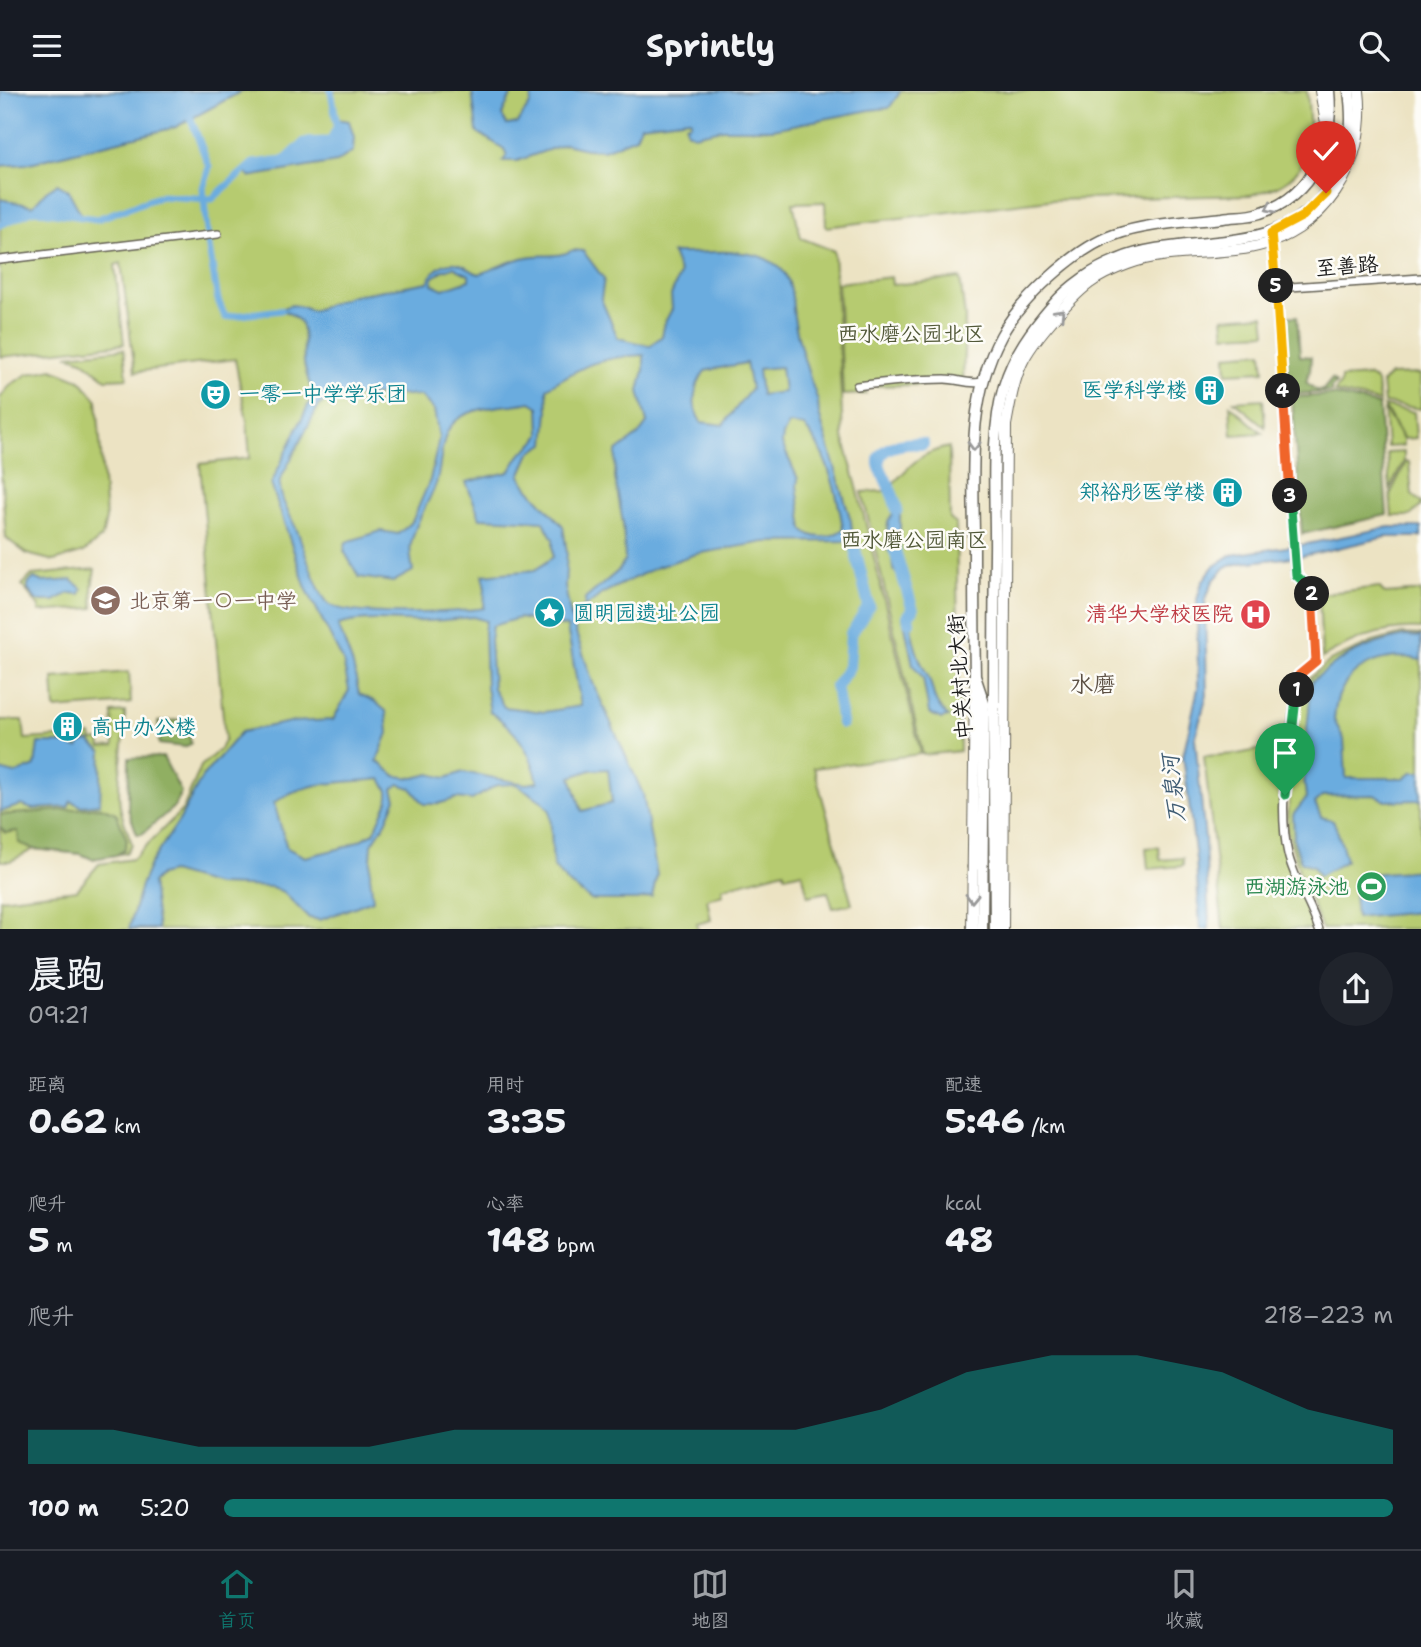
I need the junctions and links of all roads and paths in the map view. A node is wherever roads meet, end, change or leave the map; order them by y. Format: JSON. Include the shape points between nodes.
{"nodes":[{"id":1,"x":1320,"y":91,"type":"edge"},
{"id":2,"x":1329,"y":91,"type":"edge"},
{"id":3,"x":1349,"y":91,"type":"edge"},
{"id":4,"x":1359,"y":91,"type":"edge"},
{"id":5,"x":1328,"y":135,"type":"junction"},
{"id":6,"x":218,"y":234,"type":"dead end"},
{"id":7,"x":1272,"y":238,"type":"junction"},
{"id":8,"x":0,"y":260,"type":"edge"},
{"id":9,"x":1421,"y":278,"type":"edge"},
{"id":10,"x":1276,"y":288,"type":"junction"},
{"id":11,"x":982,"y":382,"type":"junction"},
{"id":12,"x":857,"y":386,"type":"dead end"},
{"id":13,"x":975,"y":676,"type":"junction"},
{"id":14,"x":983,"y":843,"type":"junction"},
{"id":15,"x":972,"y":867,"type":"junction"},
{"id":16,"x":972,"y":929,"type":"edge"},
{"id":17,"x":982,"y":929,"type":"edge"},
{"id":18,"x":995,"y":929,"type":"edge"},
{"id":19,"x":1003,"y":929,"type":"edge"},
{"id":20,"x":1319,"y":929,"type":"edge"}],
"edges":[{"from":1,"to":5,"type":"street"},
{"from":2,"to":5,"type":"main road","name":"中关村北大街"},
{"from":3,"to":7,"type":"main road","name":"中关村北大街","via":[[1352,132],[1344,165],[1326,193]]},
{"from":4,"to":7,"type":"street","via":[[1361,132],[1351,167],[1334,195],[1308,222]]},
{"from":5,"to":11,"type":"main road","name":"中关村北大街","one_way":true,"via":[[1318,166],[1302,189],[1259,214],[1150,226],[1111,236],[1073,259],[1040,285],[1017,313],[1001,336]]},
{"from":6,"to":8,"type":"street"},
{"from":7,"to":10,"type":"street"},
{"from":7,"to":18,"type":"main road","name":"中关村北大街","via":[[1160,249],[1118,259],[1087,276],[1028,334],[1004,385],[996,423]]},
{"from":19,"to":7,"type":"street","one_way":true,"via":[[1006,425],[1023,361],[1037,337],[1091,282],[1128,264],[1165,255],[1247,249]]},
{"from":9,"to":10,"type":"street","name":"至善路"},
{"from":10,"to":20,"type":"street","via":[[1296,575],[1312,590],[1316,661],[1299,675],[1285,831],[1288,855]]},
{"from":11,"to":12,"type":"street","via":[[945,379]]},
{"from":11,"to":13,"type":"main road","name":"中关村北大街","one_way":true,"via":[[975,420]]},
{"from":13,"to":14,"type":"main road","name":"中关村北大街","via":[[984,703]]},
{"from":13,"to":15,"type":"street"},
{"from":14,"to":15,"type":"main road"},
{"from":14,"to":17,"type":"main road","name":"中关村北大街"},
{"from":15,"to":16,"type":"street","one_way":true}]}
